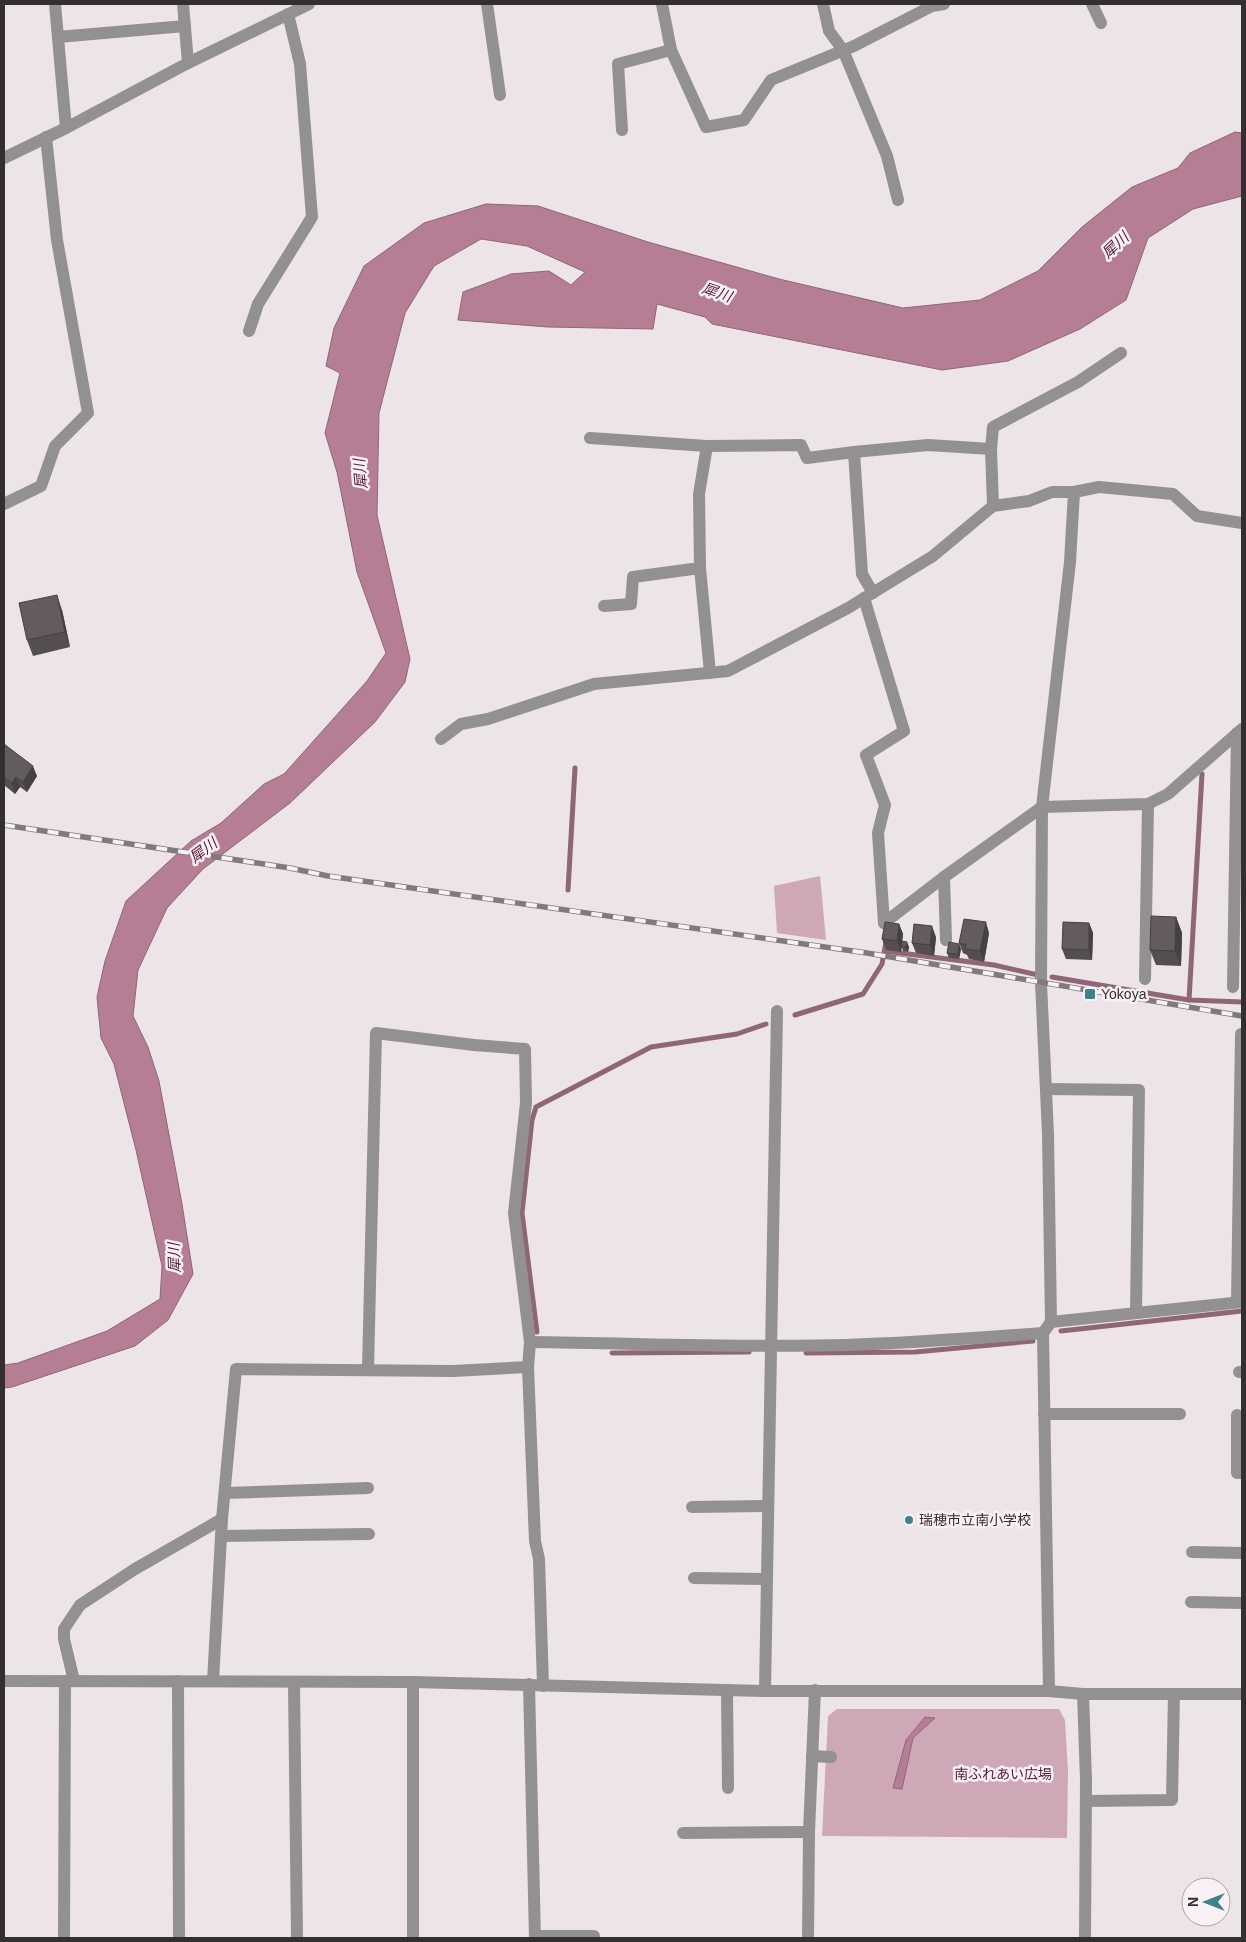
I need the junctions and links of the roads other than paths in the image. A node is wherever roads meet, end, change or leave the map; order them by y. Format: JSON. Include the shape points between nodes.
{"nodes":[{"id":1,"x":55,"y":4,"type":"edge"},
{"id":2,"x":183,"y":4,"type":"edge"},
{"id":3,"x":309,"y":4,"type":"edge"},
{"id":4,"x":487,"y":4,"type":"edge"},
{"id":5,"x":662,"y":4,"type":"edge"},
{"id":6,"x":823,"y":4,"type":"edge"},
{"id":7,"x":944,"y":4,"type":"edge"},
{"id":8,"x":1092,"y":4,"type":"edge"},
{"id":9,"x":288,"y":14,"type":"junction"},
{"id":10,"x":1101,"y":23,"type":"dead end"},
{"id":11,"x":185,"y":26,"type":"junction"},
{"id":12,"x":58,"y":37,"type":"junction"},
{"id":13,"x":671,"y":50,"type":"junction"},
{"id":14,"x":843,"y":50,"type":"junction"},
{"id":15,"x":188,"y":62,"type":"junction"},
{"id":16,"x":500,"y":95,"type":"dead end"},
{"id":17,"x":66,"y":128,"type":"junction"},
{"id":18,"x":622,"y":130,"type":"dead end"},
{"id":19,"x":46,"y":137,"type":"junction"},
{"id":20,"x":4,"y":158,"type":"edge"},
{"id":21,"x":898,"y":200,"type":"dead end"},
{"id":22,"x":249,"y":331,"type":"dead end"},
{"id":23,"x":1121,"y":353,"type":"dead end"},
{"id":24,"x":590,"y":438,"type":"dead end"},
{"id":25,"x":707,"y":446,"type":"junction"},
{"id":26,"x":990,"y":449,"type":"junction"},
{"id":27,"x":854,"y":452,"type":"junction"},
{"id":28,"x":1074,"y":492,"type":"junction"},
{"id":29,"x":4,"y":504,"type":"edge"},
{"id":30,"x":993,"y":506,"type":"junction"},
{"id":31,"x":1242,"y":523,"type":"edge"},
{"id":32,"x":700,"y":568,"type":"junction"},
{"id":33,"x":869,"y":596,"type":"junction"},
{"id":34,"x":604,"y":606,"type":"dead end"},
{"id":35,"x":710,"y":673,"type":"junction"},
{"id":36,"x":1240,"y":731,"type":"edge"},
{"id":37,"x":441,"y":739,"type":"dead end"},
{"id":38,"x":1148,"y":804,"type":"junction"},
{"id":39,"x":1042,"y":807,"type":"junction"},
{"id":40,"x":944,"y":877,"type":"junction"},
{"id":41,"x":946,"y":940,"type":"dead end"},
{"id":42,"x":1145,"y":979,"type":"dead end"},
{"id":43,"x":1233,"y":987,"type":"dead end"},
{"id":44,"x":777,"y":1012,"type":"dead end"},
{"id":45,"x":1242,"y":1034,"type":"edge"},
{"id":46,"x":1046,"y":1089,"type":"junction"},
{"id":47,"x":1240,"y":1302,"type":"edge"},
{"id":48,"x":1136,"y":1312,"type":"junction"},
{"id":49,"x":1051,"y":1322,"type":"junction"},
{"id":50,"x":1043,"y":1333,"type":"junction"},
{"id":51,"x":530,"y":1342,"type":"junction"},
{"id":52,"x":772,"y":1346,"type":"junction"},
{"id":53,"x":528,"y":1367,"type":"junction"},
{"id":54,"x":368,"y":1369,"type":"junction"},
{"id":55,"x":1044,"y":1414,"type":"junction"},
{"id":56,"x":1180,"y":1414,"type":"dead end"},
{"id":57,"x":1237,"y":1415,"type":"dead end"},
{"id":58,"x":1242,"y":1473,"type":"edge"},
{"id":59,"x":368,"y":1488,"type":"dead end"},
{"id":60,"x":225,"y":1493,"type":"junction"},
{"id":61,"x":768,"y":1506,"type":"junction"},
{"id":62,"x":692,"y":1507,"type":"dead end"},
{"id":63,"x":222,"y":1519,"type":"junction"},
{"id":64,"x":369,"y":1534,"type":"dead end"},
{"id":65,"x":221,"y":1536,"type":"junction"},
{"id":66,"x":1192,"y":1552,"type":"dead end"},
{"id":67,"x":1242,"y":1553,"type":"edge"},
{"id":68,"x":694,"y":1578,"type":"dead end"},
{"id":69,"x":766,"y":1579,"type":"junction"},
{"id":70,"x":1191,"y":1602,"type":"dead end"},
{"id":71,"x":1242,"y":1603,"type":"edge"},
{"id":72,"x":4,"y":1681,"type":"edge"},
{"id":73,"x":70,"y":1681,"type":"junction"},
{"id":74,"x":178,"y":1681,"type":"junction"},
{"id":75,"x":213,"y":1681,"type":"junction"},
{"id":76,"x":294,"y":1682,"type":"junction"},
{"id":77,"x":413,"y":1682,"type":"junction"},
{"id":78,"x":529,"y":1684,"type":"junction"},
{"id":79,"x":543,"y":1686,"type":"junction"},
{"id":80,"x":727,"y":1690,"type":"junction"},
{"id":81,"x":815,"y":1690,"type":"junction"},
{"id":82,"x":765,"y":1691,"type":"junction"},
{"id":83,"x":1049,"y":1691,"type":"junction"},
{"id":84,"x":1083,"y":1694,"type":"junction"},
{"id":85,"x":1174,"y":1694,"type":"junction"},
{"id":86,"x":1242,"y":1694,"type":"edge"},
{"id":87,"x":812,"y":1756,"type":"junction"},
{"id":88,"x":831,"y":1757,"type":"dead end"},
{"id":89,"x":728,"y":1788,"type":"dead end"},
{"id":90,"x":1086,"y":1801,"type":"junction"},
{"id":91,"x":810,"y":1832,"type":"junction"},
{"id":92,"x":683,"y":1833,"type":"dead end"},
{"id":93,"x":535,"y":1937,"type":"edge"},
{"id":94,"x":64,"y":1938,"type":"edge"},
{"id":95,"x":179,"y":1938,"type":"edge"},
{"id":96,"x":297,"y":1938,"type":"edge"},
{"id":97,"x":413,"y":1938,"type":"edge"},
{"id":98,"x":594,"y":1938,"type":"edge"},
{"id":99,"x":808,"y":1938,"type":"edge"},
{"id":100,"x":1085,"y":1938,"type":"edge"}],
"edges":[{"from":1,"to":12,"type":"street"},
{"from":2,"to":11,"type":"street"},
{"from":3,"to":9,"type":"street"},
{"from":4,"to":16,"type":"street"},
{"from":5,"to":13,"type":"street"},
{"from":6,"to":14,"type":"street","via":[[829,31]]},
{"from":7,"to":14,"type":"street","via":[[932,6]]},
{"from":8,"to":10,"type":"street"},
{"from":9,"to":15,"type":"street"},
{"from":9,"to":22,"type":"street","via":[[300,64],[312,216],[258,304]]},
{"from":11,"to":12,"type":"street"},
{"from":11,"to":15,"type":"street"},
{"from":12,"to":17,"type":"street"},
{"from":13,"to":14,"type":"street","via":[[706,127],[744,120],[771,80]]},
{"from":13,"to":18,"type":"street","via":[[618,64]]},
{"from":14,"to":21,"type":"street","via":[[887,156]]},
{"from":15,"to":17,"type":"street"},
{"from":17,"to":19,"type":"street"},
{"from":19,"to":20,"type":"street"},
{"from":19,"to":29,"type":"street","via":[[57,240],[88,413],[55,446],[41,486]]},
{"from":23,"to":26,"type":"street","via":[[1078,382],[993,427]]},
{"from":24,"to":25,"type":"street"},
{"from":25,"to":27,"type":"street","via":[[801,445],[806,458]]},
{"from":25,"to":32,"type":"street","via":[[699,494]]},
{"from":26,"to":27,"type":"street","via":[[928,445]]},
{"from":26,"to":30,"type":"street"},
{"from":27,"to":33,"type":"street","via":[[862,574]]},
{"from":28,"to":30,"type":"street","via":[[1052,492],[1029,501]]},
{"from":28,"to":31,"type":"street","via":[[1099,487],[1173,494],[1197,516]]},
{"from":28,"to":39,"type":"street","via":[[1070,562]]},
{"from":30,"to":33,"type":"street","via":[[933,556]]},
{"from":32,"to":34,"type":"street","via":[[633,578],[631,604]]},
{"from":32,"to":35,"type":"street"},
{"from":33,"to":35,"type":"street","via":[[728,671]]},
{"from":33,"to":40,"type":"street","via":[[904,731],[866,755],[885,805],[878,833],[884,922]]},
{"from":35,"to":37,"type":"street","via":[[594,684],[488,719],[461,724]]},
{"from":36,"to":38,"type":"street","via":[[1168,794]]},
{"from":36,"to":43,"type":"street"},
{"from":38,"to":39,"type":"street"},
{"from":38,"to":42,"type":"street"},
{"from":39,"to":40,"type":"street"},
{"from":39,"to":46,"type":"street","via":[[1041,983]]},
{"from":40,"to":41,"type":"street"},
{"from":44,"to":52,"type":"street"},
{"from":45,"to":47,"type":"street"},
{"from":46,"to":48,"type":"street","via":[[1139,1090]]},
{"from":46,"to":49,"type":"street"},
{"from":47,"to":48,"type":"street"},
{"from":48,"to":49,"type":"street"},
{"from":49,"to":50,"type":"street"},
{"from":50,"to":52,"type":"street","via":[[931,1341]]},
{"from":50,"to":55,"type":"street"},
{"from":51,"to":52,"type":"street"},
{"from":51,"to":53,"type":"street"},
{"from":51,"to":54,"type":"street","via":[[514,1213],[526,1103],[526,1049],[376,1033]]},
{"from":52,"to":61,"type":"street"},
{"from":53,"to":54,"type":"street","via":[[453,1371]]},
{"from":53,"to":79,"type":"street"},
{"from":54,"to":60,"type":"street","via":[[236,1369]]},
{"from":55,"to":56,"type":"street"},
{"from":55,"to":83,"type":"street"},
{"from":57,"to":58,"type":"street","via":[[1237,1473]]},
{"from":59,"to":60,"type":"street"},
{"from":60,"to":63,"type":"street"},
{"from":61,"to":62,"type":"street"},
{"from":61,"to":69,"type":"street"},
{"from":63,"to":65,"type":"street"},
{"from":63,"to":73,"type":"street","via":[[80,1605],[64,1629]]},
{"from":64,"to":65,"type":"street"},
{"from":65,"to":75,"type":"street"},
{"from":66,"to":67,"type":"street"},
{"from":68,"to":69,"type":"street"},
{"from":69,"to":82,"type":"street"},
{"from":70,"to":71,"type":"street"},
{"from":72,"to":73,"type":"street"},
{"from":73,"to":74,"type":"street"},
{"from":73,"to":94,"type":"street"},
{"from":74,"to":75,"type":"street"},
{"from":74,"to":95,"type":"street"},
{"from":75,"to":76,"type":"street"},
{"from":76,"to":77,"type":"street"},
{"from":76,"to":96,"type":"street"},
{"from":77,"to":78,"type":"street"},
{"from":77,"to":97,"type":"street"},
{"from":78,"to":79,"type":"street"},
{"from":78,"to":93,"type":"street"},
{"from":79,"to":80,"type":"street"},
{"from":80,"to":82,"type":"street"},
{"from":80,"to":89,"type":"street"},
{"from":81,"to":82,"type":"street"},
{"from":81,"to":83,"type":"street"},
{"from":81,"to":87,"type":"street"},
{"from":83,"to":84,"type":"street"},
{"from":84,"to":85,"type":"street"},
{"from":84,"to":90,"type":"street"},
{"from":85,"to":86,"type":"street"},
{"from":85,"to":90,"type":"street","via":[[1172,1800]]},
{"from":87,"to":88,"type":"street"},
{"from":87,"to":91,"type":"street"},
{"from":90,"to":100,"type":"street"},
{"from":91,"to":92,"type":"street"},
{"from":91,"to":99,"type":"street"},
{"from":93,"to":98,"type":"street"}]}
